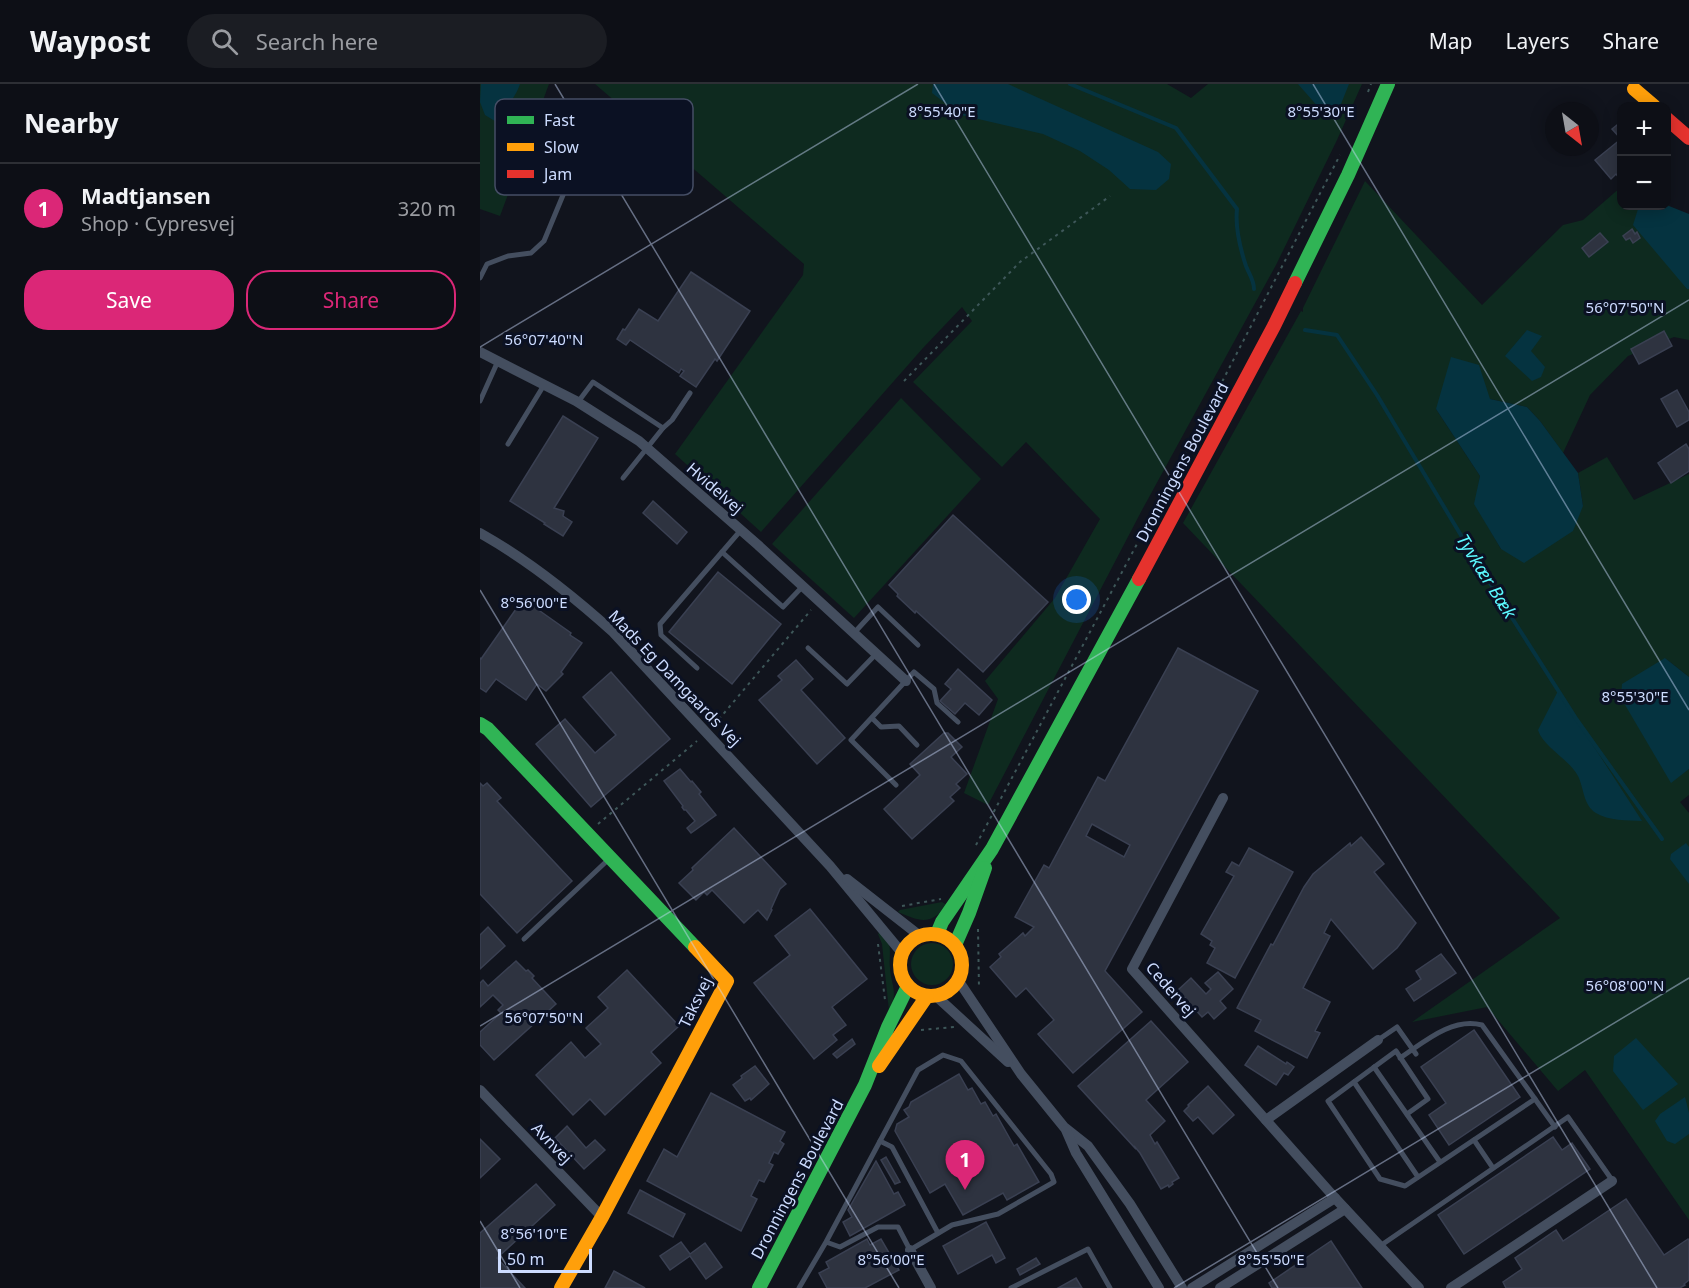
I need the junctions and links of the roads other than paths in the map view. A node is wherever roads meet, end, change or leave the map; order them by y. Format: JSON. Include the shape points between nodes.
{"nodes":[{"id":1,"x":1388,"y":84,"type":"edge"},
{"id":2,"x":1634,"y":89,"type":"dead end"},
{"id":3,"x":1649,"y":102,"type":"edge"},
{"id":4,"x":1671,"y":122,"type":"edge"},
{"id":5,"x":1689,"y":138,"type":"edge"},
{"id":6,"x":563,"y":195,"type":"edge"},
{"id":7,"x":480,"y":278,"type":"edge"},
{"id":8,"x":480,"y":352,"type":"edge"},
{"id":9,"x":498,"y":361,"type":"junction"},
{"id":10,"x":544,"y":385,"type":"junction"},
{"id":11,"x":690,"y":393,"type":"dead end"},
{"id":12,"x":480,"y":401,"type":"edge"},
{"id":13,"x":578,"y":402,"type":"junction"},
{"id":14,"x":663,"y":429,"type":"junction"},
{"id":15,"x":508,"y":444,"type":"dead end"},
{"id":16,"x":646,"y":448,"type":"junction"},
{"id":17,"x":623,"y":478,"type":"dead end"},
{"id":18,"x":741,"y":530,"type":"junction"},
{"id":19,"x":480,"y":533,"type":"edge"},
{"id":20,"x":722,"y":552,"type":"junction"},
{"id":21,"x":802,"y":586,"type":"junction"},
{"id":22,"x":854,"y":633,"type":"junction"},
{"id":23,"x":918,"y":645,"type":"dead end"},
{"id":24,"x":808,"y":648,"type":"dead end"},
{"id":25,"x":876,"y":654,"type":"junction"},
{"id":26,"x":697,"y":668,"type":"dead end"},
{"id":27,"x":906,"y":681,"type":"junction"},
{"id":28,"x":872,"y":718,"type":"junction"},
{"id":29,"x":958,"y":722,"type":"dead end"},
{"id":30,"x":480,"y":724,"type":"edge"},
{"id":31,"x":917,"y":745,"type":"dead end"},
{"id":32,"x":896,"y":785,"type":"dead end"},
{"id":33,"x":1223,"y":798,"type":"dead end"},
{"id":34,"x":992,"y":849,"type":"junction"},
{"id":35,"x":611,"y":857,"type":"junction"},
{"id":36,"x":830,"y":866,"type":"junction"},
{"id":37,"x":937,"y":934,"type":"junction"},
{"id":38,"x":920,"y":936,"type":"junction"},
{"id":39,"x":524,"y":939,"type":"dead end"},
{"id":40,"x":955,"y":945,"type":"junction"},
{"id":41,"x":902,"y":953,"type":"junction"},
{"id":42,"x":958,"y":980,"type":"junction"},
{"id":43,"x":908,"y":986,"type":"junction"},
{"id":44,"x":931,"y":996,"type":"junction"},
{"id":45,"x":1378,"y":1041,"type":"joint"},
{"id":46,"x":1414,"y":1052,"type":"junction"},
{"id":47,"x":1400,"y":1058,"type":"junction"},
{"id":48,"x":1374,"y":1067,"type":"junction"},
{"id":49,"x":1021,"y":1074,"type":"junction"},
{"id":50,"x":1354,"y":1082,"type":"junction"},
{"id":51,"x":865,"y":1085,"type":"junction"},
{"id":52,"x":480,"y":1090,"type":"edge"},
{"id":53,"x":1535,"y":1099,"type":"junction"},
{"id":54,"x":1407,"y":1114,"type":"junction"},
{"id":55,"x":1266,"y":1120,"type":"junction"},
{"id":56,"x":1555,"y":1126,"type":"junction"},
{"id":57,"x":1064,"y":1127,"type":"junction"},
{"id":58,"x":1474,"y":1140,"type":"junction"},
{"id":59,"x":880,"y":1141,"type":"junction"},
{"id":60,"x":1440,"y":1162,"type":"junction"},
{"id":61,"x":1493,"y":1168,"type":"junction"},
{"id":62,"x":1418,"y":1177,"type":"junction"},
{"id":63,"x":1612,"y":1180,"type":"joint"},
{"id":64,"x":1335,"y":1198,"type":"junction"},
{"id":65,"x":1345,"y":1209,"type":"junction"},
{"id":66,"x":602,"y":1218,"type":"junction"},
{"id":67,"x":938,"y":1233,"type":"junction"},
{"id":68,"x":826,"y":1242,"type":"junction"},
{"id":69,"x":1380,"y":1246,"type":"junction"},
{"id":70,"x":910,"y":1250,"type":"junction"},
{"id":71,"x":561,"y":1288,"type":"edge"},
{"id":72,"x":759,"y":1288,"type":"edge"},
{"id":73,"x":800,"y":1288,"type":"edge"},
{"id":74,"x":931,"y":1288,"type":"edge"},
{"id":75,"x":1011,"y":1288,"type":"edge"},
{"id":76,"x":1110,"y":1288,"type":"edge"},
{"id":77,"x":1159,"y":1288,"type":"edge"},
{"id":78,"x":1182,"y":1288,"type":"edge"},
{"id":79,"x":1192,"y":1288,"type":"edge"},
{"id":80,"x":1220,"y":1288,"type":"edge"},
{"id":81,"x":1419,"y":1288,"type":"edge"},
{"id":82,"x":1451,"y":1288,"type":"edge"}],
"edges":[{"from":1,"to":34,"type":"main road","name":"Dronningens Boulevard","via":[[1274,326]]},
{"from":2,"to":3,"type":"main road"},
{"from":4,"to":5,"type":"main road"},
{"from":6,"to":7,"type":"lane","via":[[544,241],[531,253],[487,264]]},
{"from":8,"to":9,"type":"street","name":"Hvidelvej"},
{"from":9,"to":10,"type":"street","name":"Hvidelvej"},
{"from":9,"to":12,"type":"lane"},
{"from":10,"to":13,"type":"street","name":"Hvidelvej"},
{"from":10,"to":15,"type":"lane"},
{"from":11,"to":14,"type":"lane"},
{"from":13,"to":14,"type":"lane","via":[[593,382]]},
{"from":13,"to":16,"type":"street","name":"Hvidelvej"},
{"from":14,"to":16,"type":"lane"},
{"from":16,"to":17,"type":"lane"},
{"from":16,"to":18,"type":"street","name":"Hvidelvej"},
{"from":18,"to":20,"type":"lane"},
{"from":18,"to":21,"type":"street","name":"Hvidelvej"},
{"from":19,"to":36,"type":"street","name":"Mads Eg Damgaards Vej","via":[[578,600],[613,632]]},
{"from":20,"to":21,"type":"lane","via":[[783,607]]},
{"from":20,"to":26,"type":"lane","via":[[660,624],[661,635]]},
{"from":21,"to":22,"type":"street","name":"Hvidelvej"},
{"from":22,"to":23,"type":"lane","via":[[878,607]]},
{"from":22,"to":25,"type":"street","name":"Hvidelvej"},
{"from":24,"to":25,"type":"lane","via":[[847,684]]},
{"from":25,"to":27,"type":"street","name":"Hvidelvej"},
{"from":27,"to":28,"type":"lane"},
{"from":27,"to":29,"type":"lane","via":[[914,672],[934,689],[937,703]]},
{"from":28,"to":31,"type":"lane","via":[[880,726],[899,726]]},
{"from":28,"to":32,"type":"lane","via":[[851,740]]},
{"from":30,"to":35,"type":"main road","name":"Taksvej"},
{"from":33,"to":55,"type":"street","name":"Cedervej","via":[[1132,969]]},
{"from":34,"to":37,"type":"main road","name":"Dronningens Boulevard","via":[[948,902]]},
{"from":34,"to":40,"type":"main road","name":"Dronningens Boulevard"},
{"from":35,"to":39,"type":"lane"},
{"from":35,"to":66,"type":"main road","name":"Taksvej","via":[[727,981]]},
{"from":36,"to":38,"type":"street","name":"Mads Eg Damgaards Vej"},
{"from":36,"to":41,"type":"street","name":"Mads Eg Damgaards Vej"},
{"from":37,"to":38,"type":"main road"},
{"from":37,"to":40,"type":"main road"},
{"from":38,"to":41,"type":"main road"},
{"from":40,"to":42,"type":"main road","via":[[961,956]]},
{"from":41,"to":43,"type":"main road","via":[[902,976]]},
{"from":42,"to":44,"type":"main road","via":[[949,991]]},
{"from":42,"to":49,"type":"street"},
{"from":43,"to":44,"type":"main road"},
{"from":43,"to":51,"type":"main road","name":"Dronningens Boulevard","via":[[888,1014]]},
{"from":44,"to":49,"type":"street"},
{"from":44,"to":51,"type":"main road","name":"Dronningens Boulevard"},
{"from":45,"to":46,"type":"lane","via":[[1397,1027]]},
{"from":45,"to":55,"type":"street"},
{"from":46,"to":47,"type":"lane"},
{"from":46,"to":53,"type":"lane","via":[[1456,1025],[1482,1025]]},
{"from":47,"to":48,"type":"lane","via":[[1396,1051]]},
{"from":47,"to":54,"type":"lane","via":[[1428,1099]]},
{"from":48,"to":50,"type":"lane"},
{"from":48,"to":54,"type":"lane"},
{"from":49,"to":57,"type":"street"},
{"from":50,"to":62,"type":"lane"},
{"from":50,"to":62,"type":"lane","via":[[1328,1101],[1380,1179],[1405,1186]]},
{"from":51,"to":72,"type":"main road","name":"Dronningens Boulevard"},
{"from":52,"to":66,"type":"street","name":"Avnvej"},
{"from":53,"to":56,"type":"lane"},
{"from":53,"to":58,"type":"lane"},
{"from":54,"to":60,"type":"lane"},
{"from":55,"to":64,"type":"street","name":"Cedervej"},
{"from":56,"to":61,"type":"lane"},
{"from":56,"to":63,"type":"lane","via":[[1568,1117]]},
{"from":57,"to":77,"type":"street"},
{"from":57,"to":78,"type":"street","via":[[1088,1146],[1130,1204]]},
{"from":58,"to":60,"type":"lane"},
{"from":58,"to":61,"type":"lane"},
{"from":59,"to":67,"type":"lane","via":[[892,1147]]},
{"from":59,"to":67,"type":"lane","via":[[918,1070],[943,1055],[961,1061],[1051,1174],[1054,1182],[998,1214],[952,1225]]},
{"from":59,"to":68,"type":"lane"},
{"from":60,"to":62,"type":"lane"},
{"from":61,"to":69,"type":"lane"},
{"from":63,"to":82,"type":"street"},
{"from":64,"to":65,"type":"street","name":"Cedervej"},
{"from":64,"to":79,"type":"street"},
{"from":65,"to":69,"type":"street","name":"Cedervej"},
{"from":65,"to":80,"type":"street"},
{"from":66,"to":71,"type":"main road","name":"Taksvej"},
{"from":67,"to":70,"type":"lane"},
{"from":68,"to":70,"type":"lane","via":[[840,1248],[878,1227],[898,1227]]},
{"from":68,"to":73,"type":"lane"},
{"from":69,"to":81,"type":"street","name":"Cedervej"},
{"from":70,"to":74,"type":"street"},
{"from":75,"to":76,"type":"lane","via":[[1088,1249]]}]}
